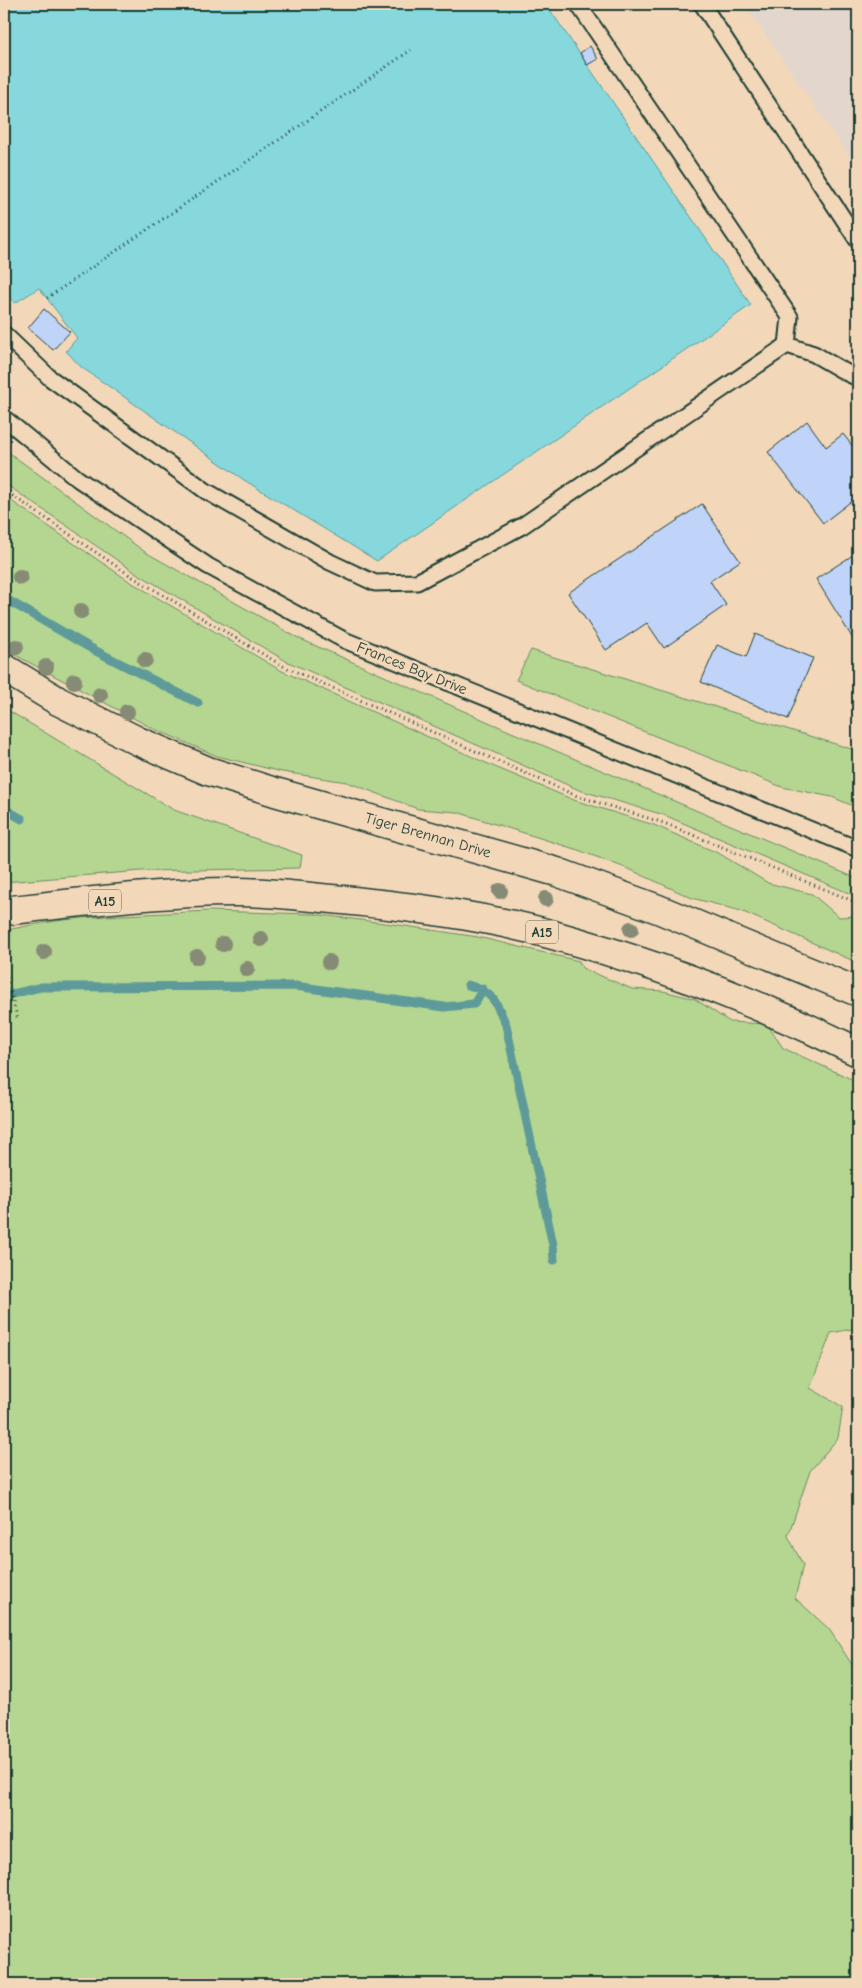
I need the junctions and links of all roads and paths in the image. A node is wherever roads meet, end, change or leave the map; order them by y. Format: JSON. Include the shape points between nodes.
{"nodes":[{"id":1,"x":578,"y":4,"type":"edge"},
{"id":2,"x":702,"y":4,"type":"edge"},
{"id":3,"x":411,"y":50,"type":"dead end"},
{"id":4,"x":858,"y":240,"type":"edge"},
{"id":5,"x":47,"y":298,"type":"dead end"},
{"id":6,"x":4,"y":334,"type":"edge"},
{"id":7,"x":787,"y":345,"type":"junction"},
{"id":8,"x":858,"y":378,"type":"edge"},
{"id":9,"x":4,"y":418,"type":"edge"},
{"id":10,"x":4,"y":490,"type":"edge"},
{"id":11,"x":4,"y":668,"type":"edge"},
{"id":12,"x":858,"y":849,"type":"edge"},
{"id":13,"x":858,"y":904,"type":"edge"},
{"id":14,"x":4,"y":911,"type":"edge"},
{"id":15,"x":4,"y":968,"type":"edge"},
{"id":16,"x":858,"y":992,"type":"edge"},
{"id":17,"x":18,"y":1020,"type":"dead end"},
{"id":18,"x":858,"y":1052,"type":"edge"}],
"edges":[{"from":1,"to":7,"type":"lane","via":[[790,317]]},
{"from":2,"to":4,"type":"lane"},
{"from":3,"to":5,"type":"path"},
{"from":6,"to":7,"type":"lane","via":[[50,378],[206,491],[330,562],[375,583],[417,582],[522,526]]},
{"from":7,"to":8,"type":"lane","via":[[814,354]]},
{"from":9,"to":12,"type":"lane","name":"Frances Bay Drive","via":[[78,480],[208,566],[344,640]]},
{"from":10,"to":13,"type":"path","via":[[132,576],[283,666],[577,796],[664,823]]},
{"from":11,"to":16,"type":"main road","name":"Tiger Brennan Drive","via":[[58,701],[208,771],[557,872],[658,909]]},
{"from":14,"to":18,"type":"main road","number":"A15","via":[[240,892],[386,904],[482,919],[552,935],[659,969],[746,1000]]},
{"from":15,"to":17,"type":"path"}]}
